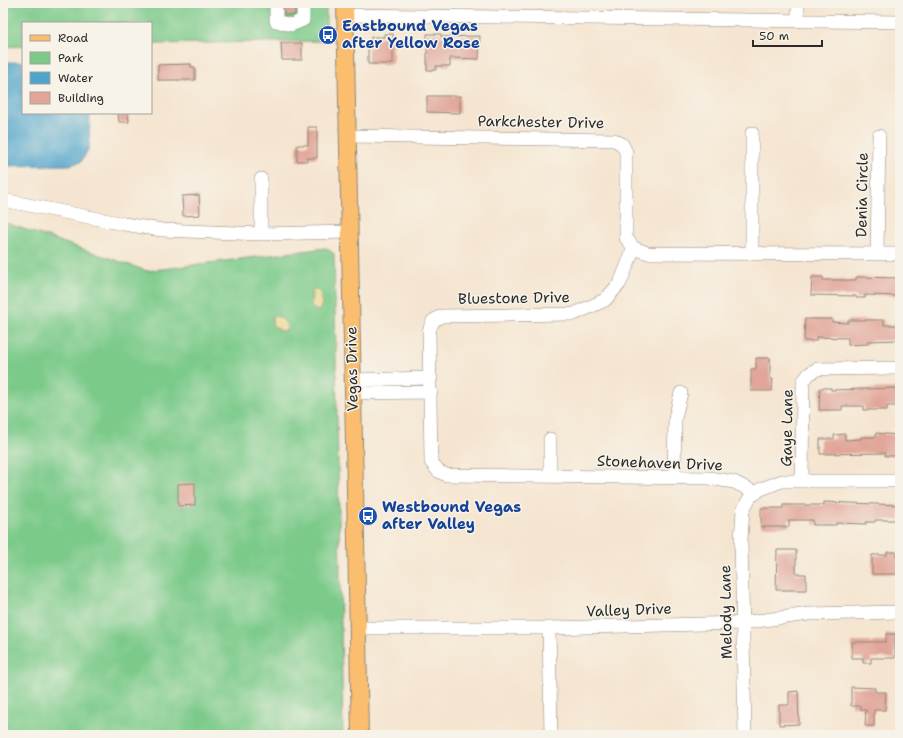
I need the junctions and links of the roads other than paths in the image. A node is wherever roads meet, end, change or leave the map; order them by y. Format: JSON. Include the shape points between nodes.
{"nodes":[{"id":1,"x":276,"y":3,"type":"edge"},
{"id":2,"x":302,"y":3,"type":"edge"},
{"id":3,"x":798,"y":3,"type":"edge"},
{"id":4,"x":345,"y":9,"type":"edge"},
{"id":5,"x":798,"y":20,"type":"junction"},
{"id":6,"x":900,"y":22,"type":"edge"},
{"id":7,"x":752,"y":133,"type":"dead end"},
{"id":8,"x":348,"y":136,"type":"junction"},
{"id":9,"x":879,"y":136,"type":"dead end"},
{"id":10,"x":261,"y":179,"type":"dead end"},
{"id":11,"x":3,"y":200,"type":"edge"},
{"id":12,"x":349,"y":232,"type":"junction"},
{"id":13,"x":261,"y":234,"type":"junction"},
{"id":14,"x":634,"y":248,"type":"junction"},
{"id":15,"x":752,"y":253,"type":"junction"},
{"id":16,"x":877,"y":254,"type":"junction"},
{"id":17,"x":900,"y":254,"type":"edge"},
{"id":18,"x":900,"y":368,"type":"edge"},
{"id":19,"x":430,"y":378,"type":"junction"},
{"id":20,"x":353,"y":387,"type":"junction"},
{"id":21,"x":431,"y":392,"type":"junction"},
{"id":22,"x":681,"y":393,"type":"dead end"},
{"id":23,"x":550,"y":439,"type":"dead end"},
{"id":24,"x":550,"y":476,"type":"junction"},
{"id":25,"x":674,"y":477,"type":"junction"},
{"id":26,"x":802,"y":481,"type":"junction"},
{"id":27,"x":900,"y":481,"type":"edge"},
{"id":28,"x":756,"y":493,"type":"junction"},
{"id":29,"x":900,"y":612,"type":"edge"},
{"id":30,"x":742,"y":623,"type":"junction"},
{"id":31,"x":357,"y":628,"type":"junction"},
{"id":32,"x":549,"y":628,"type":"junction"},
{"id":33,"x":360,"y":735,"type":"edge"},
{"id":34,"x":551,"y":735,"type":"edge"},
{"id":35,"x":745,"y":735,"type":"edge"}],
"edges":[{"from":1,"to":2,"type":"street","via":[[276,21],[291,24],[303,20]]},
{"from":3,"to":5,"type":"street"},
{"from":4,"to":5,"type":"street"},
{"from":4,"to":8,"type":"main road","name":"Vegas Drive"},
{"from":5,"to":6,"type":"street"},
{"from":7,"to":15,"type":"street"},
{"from":8,"to":12,"type":"main road","name":"Vegas Drive"},
{"from":8,"to":14,"type":"street","name":"Parkchester Drive","via":[[614,140],[622,144],[626,152],[626,238]]},
{"from":9,"to":16,"type":"street","name":"Denia Circle"},
{"from":10,"to":13,"type":"street"},
{"from":11,"to":13,"type":"street","via":[[162,230]]},
{"from":12,"to":13,"type":"street"},
{"from":12,"to":20,"type":"main road","name":"Vegas Drive"},
{"from":14,"to":15,"type":"street","via":[[648,253]]},
{"from":14,"to":19,"type":"street","name":"Bluestone Drive","via":[[620,283],[605,300],[574,314],[441,316],[433,321],[429,332]]},
{"from":15,"to":16,"type":"street"},
{"from":16,"to":17,"type":"street"},
{"from":18,"to":26,"type":"street","name":"Gaye Lane","via":[[817,369],[809,374],[804,382]]},
{"from":19,"to":20,"type":"street"},
{"from":19,"to":21,"type":"street"},
{"from":20,"to":21,"type":"street"},
{"from":20,"to":31,"type":"main road","name":"Vegas Drive"},
{"from":21,"to":24,"type":"street","name":"Stonehaven Drive","via":[[431,462],[438,471],[446,475]]},
{"from":22,"to":25,"type":"street","via":[[675,418]]},
{"from":23,"to":24,"type":"street"},
{"from":24,"to":25,"type":"street","name":"Stonehaven Drive"},
{"from":25,"to":28,"type":"street","name":"Stonehaven Drive","via":[[734,482]]},
{"from":26,"to":27,"type":"street"},
{"from":26,"to":28,"type":"street","via":[[782,481],[761,488]]},
{"from":28,"to":30,"type":"street","name":"Melody Lane","via":[[743,510]]},
{"from":29,"to":30,"type":"street","name":"Valley Drive","via":[[809,614]]},
{"from":30,"to":32,"type":"street","name":"Valley Drive"},
{"from":30,"to":35,"type":"street","name":"Melody Lane"},
{"from":31,"to":32,"type":"street","name":"Valley Drive"},
{"from":31,"to":33,"type":"main road","name":"Vegas Drive"},
{"from":32,"to":34,"type":"street"}]}
